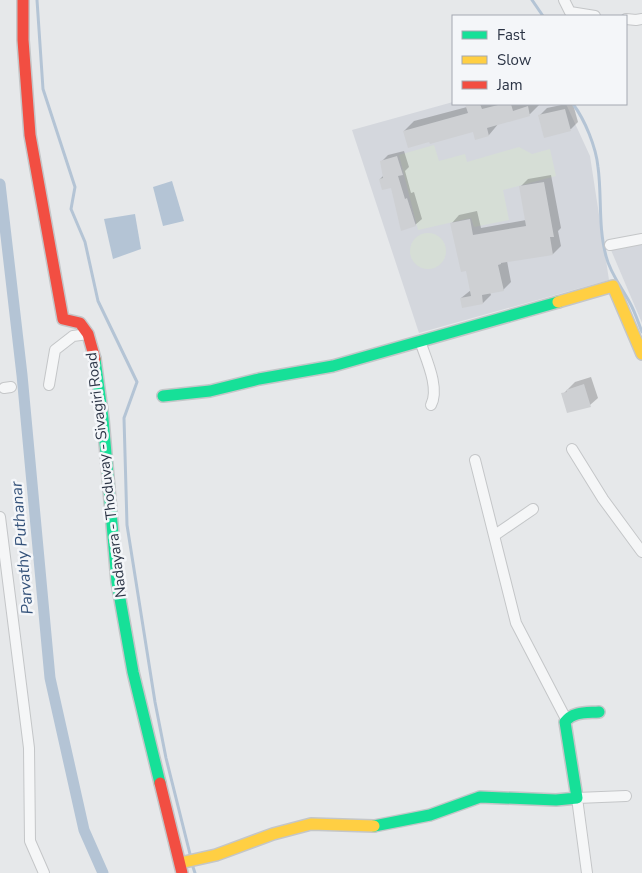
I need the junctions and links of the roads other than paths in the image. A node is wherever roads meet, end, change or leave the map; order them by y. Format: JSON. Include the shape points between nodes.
{"nodes":[{"id":1,"x":23,"y":0,"type":"edge"},
{"id":2,"x":564,"y":0,"type":"edge"},
{"id":3,"x":589,"y":15,"type":"edge"},
{"id":4,"x":642,"y":18,"type":"edge"},
{"id":5,"x":627,"y":19,"type":"edge"},
{"id":6,"x":642,"y":239,"type":"edge"},
{"id":7,"x":610,"y":245,"type":"dead end"},
{"id":8,"x":88,"y":334,"type":"junction"},
{"id":9,"x":420,"y":341,"type":"junction"},
{"id":10,"x":642,"y":354,"type":"edge"},
{"id":11,"x":49,"y":385,"type":"dead end"},
{"id":12,"x":163,"y":396,"type":"dead end"},
{"id":13,"x":431,"y":405,"type":"dead end"},
{"id":14,"x":572,"y":449,"type":"dead end"},
{"id":15,"x":475,"y":460,"type":"dead end"},
{"id":16,"x":533,"y":510,"type":"dead end"},
{"id":17,"x":0,"y":517,"type":"edge"},
{"id":18,"x":495,"y":535,"type":"junction"},
{"id":19,"x":642,"y":552,"type":"edge"},
{"id":20,"x":599,"y":712,"type":"dead end"},
{"id":21,"x":566,"y":719,"type":"junction"},
{"id":22,"x":626,"y":796,"type":"dead end"},
{"id":23,"x":577,"y":798,"type":"junction"},
{"id":24,"x":181,"y":868,"type":"edge"},
{"id":25,"x":44,"y":873,"type":"edge"},
{"id":26,"x":587,"y":873,"type":"edge"}],
"edges":[{"from":1,"to":8,"type":"street","name":"Nadayara - Thoduvay - Sivagiri Road","via":[[30,135],[63,319],[80,323]]},
{"from":2,"to":3,"type":"street","via":[[570,12]]},
{"from":4,"to":5,"type":"street"},
{"from":6,"to":7,"type":"street"},
{"from":8,"to":11,"type":"street","via":[[73,336],[55,350]]},
{"from":8,"to":24,"type":"street","name":"Nadayara - Thoduvay - Sivagiri Road","via":[[96,362],[103,418],[117,582],[141,709]]},
{"from":9,"to":10,"type":"street","via":[[612,286]]},
{"from":9,"to":12,"type":"street","via":[[333,366],[259,379],[210,392]]},
{"from":9,"to":13,"type":"street","via":[[434,387]]},
{"from":14,"to":19,"type":"street"},
{"from":15,"to":18,"type":"street"},
{"from":16,"to":18,"type":"street"},
{"from":17,"to":25,"type":"street","via":[[29,748],[30,841]]},
{"from":18,"to":21,"type":"street","via":[[516,623]]},
{"from":20,"to":21,"type":"street","via":[[572,714]]},
{"from":21,"to":23,"type":"street"},
{"from":22,"to":23,"type":"street"},
{"from":23,"to":24,"type":"street","via":[[480,797],[430,815],[378,826],[311,824],[273,834]]},
{"from":23,"to":26,"type":"street"}]}
